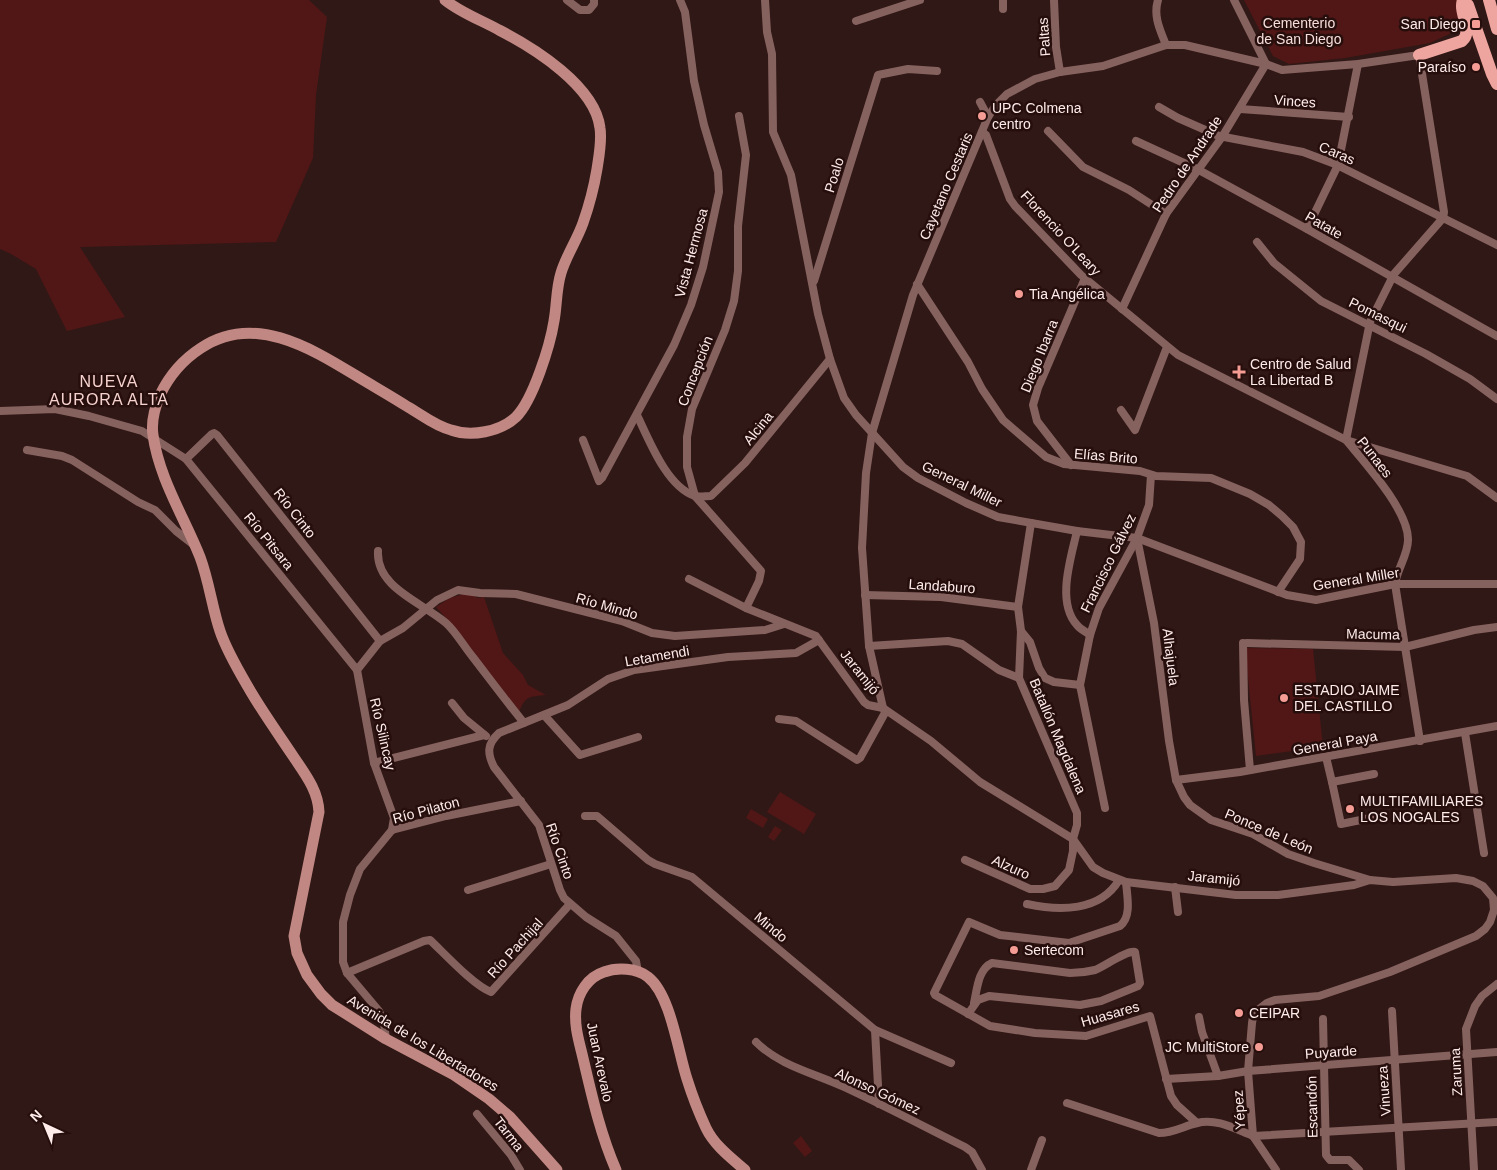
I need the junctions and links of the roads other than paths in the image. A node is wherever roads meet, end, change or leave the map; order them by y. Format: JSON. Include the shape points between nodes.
{"nodes":[{"id":1,"x":445,"y":0,"type":"edge"},
{"id":2,"x":567,"y":0,"type":"edge"},
{"id":3,"x":594,"y":0,"type":"edge"},
{"id":4,"x":680,"y":0,"type":"edge"},
{"id":5,"x":765,"y":0,"type":"edge"},
{"id":6,"x":920,"y":0,"type":"edge"},
{"id":7,"x":1003,"y":0,"type":"edge"},
{"id":8,"x":1054,"y":0,"type":"edge"},
{"id":9,"x":1158,"y":0,"type":"edge"},
{"id":10,"x":1234,"y":0,"type":"edge"},
{"id":11,"x":1463,"y":0,"type":"edge"},
{"id":12,"x":1467,"y":0,"type":"edge"},
{"id":13,"x":1489,"y":0,"type":"edge"},
{"id":14,"x":1003,"y":9,"type":"dead end"},
{"id":15,"x":856,"y":21,"type":"dead end"},
{"id":16,"x":1497,"y":29,"type":"edge"},
{"id":17,"x":1166,"y":45,"type":"junction"},
{"id":18,"x":1419,"y":55,"type":"junction"},
{"id":19,"x":1266,"y":64,"type":"junction"},
{"id":20,"x":1358,"y":64,"type":"junction"},
{"id":21,"x":937,"y":71,"type":"dead end"},
{"id":22,"x":1060,"y":72,"type":"junction"},
{"id":23,"x":1497,"y":84,"type":"edge"},
{"id":24,"x":980,"y":102,"type":"dead end"},
{"id":25,"x":1159,"y":107,"type":"dead end"},
{"id":26,"x":1240,"y":109,"type":"junction"},
{"id":27,"x":739,"y":116,"type":"dead end"},
{"id":28,"x":988,"y":117,"type":"junction"},
{"id":29,"x":1349,"y":117,"type":"junction"},
{"id":30,"x":1048,"y":131,"type":"dead end"},
{"id":31,"x":982,"y":132,"type":"junction"},
{"id":32,"x":1222,"y":137,"type":"junction"},
{"id":33,"x":1136,"y":141,"type":"dead end"},
{"id":34,"x":1338,"y":166,"type":"junction"},
{"id":35,"x":1197,"y":169,"type":"junction"},
{"id":36,"x":1166,"y":214,"type":"junction"},
{"id":37,"x":1443,"y":218,"type":"junction"},
{"id":38,"x":1307,"y":229,"type":"junction"},
{"id":39,"x":1257,"y":242,"type":"dead end"},
{"id":40,"x":1497,"y":245,"type":"edge"},
{"id":41,"x":1084,"y":278,"type":"junction"},
{"id":42,"x":1392,"y":278,"type":"junction"},
{"id":43,"x":813,"y":283,"type":"junction"},
{"id":44,"x":917,"y":284,"type":"junction"},
{"id":45,"x":1122,"y":309,"type":"junction"},
{"id":46,"x":1369,"y":326,"type":"junction"},
{"id":47,"x":1496,"y":335,"type":"edge"},
{"id":48,"x":1167,"y":347,"type":"junction"},
{"id":49,"x":830,"y":359,"type":"junction"},
{"id":50,"x":1497,"y":399,"type":"edge"},
{"id":51,"x":1121,"y":410,"type":"dead end"},
{"id":52,"x":0,"y":411,"type":"edge"},
{"id":53,"x":637,"y":415,"type":"junction"},
{"id":54,"x":872,"y":433,"type":"junction"},
{"id":55,"x":153,"y":437,"type":"junction"},
{"id":56,"x":583,"y":440,"type":"dead end"},
{"id":57,"x":1346,"y":440,"type":"junction"},
{"id":58,"x":27,"y":450,"type":"dead end"},
{"id":59,"x":186,"y":459,"type":"junction"},
{"id":60,"x":1071,"y":465,"type":"junction"},
{"id":61,"x":1152,"y":475,"type":"junction"},
{"id":62,"x":695,"y":496,"type":"junction"},
{"id":63,"x":1497,"y":498,"type":"edge"},
{"id":64,"x":1031,"y":523,"type":"junction"},
{"id":65,"x":1078,"y":531,"type":"junction"},
{"id":66,"x":1137,"y":538,"type":"junction"},
{"id":67,"x":195,"y":546,"type":"junction"},
{"id":68,"x":378,"y":551,"type":"dead end"},
{"id":69,"x":689,"y":579,"type":"dead end"},
{"id":70,"x":1395,"y":584,"type":"junction"},
{"id":71,"x":1497,"y":584,"type":"edge"},
{"id":72,"x":1278,"y":592,"type":"junction"},
{"id":73,"x":865,"y":595,"type":"junction"},
{"id":74,"x":1018,"y":607,"type":"junction"},
{"id":75,"x":427,"y":608,"type":"junction"},
{"id":76,"x":746,"y":608,"type":"junction"},
{"id":77,"x":784,"y":624,"type":"junction"},
{"id":78,"x":1497,"y":627,"type":"edge"},
{"id":79,"x":1021,"y":631,"type":"junction"},
{"id":80,"x":1090,"y":634,"type":"junction"},
{"id":81,"x":380,"y":640,"type":"junction"},
{"id":82,"x":819,"y":640,"type":"junction"},
{"id":83,"x":870,"y":646,"type":"junction"},
{"id":84,"x":1405,"y":647,"type":"junction"},
{"id":85,"x":357,"y":670,"type":"junction"},
{"id":86,"x":1019,"y":678,"type":"junction"},
{"id":87,"x":1080,"y":685,"type":"junction"},
{"id":88,"x":452,"y":703,"type":"dead end"},
{"id":89,"x":884,"y":710,"type":"junction"},
{"id":90,"x":544,"y":715,"type":"junction"},
{"id":91,"x":779,"y":719,"type":"dead end"},
{"id":92,"x":524,"y":723,"type":"junction"},
{"id":93,"x":1497,"y":726,"type":"edge"},
{"id":94,"x":1465,"y":733,"type":"junction"},
{"id":95,"x":484,"y":735,"type":"junction"},
{"id":96,"x":638,"y":737,"type":"dead end"},
{"id":97,"x":492,"y":740,"type":"junction"},
{"id":98,"x":1420,"y":741,"type":"junction"},
{"id":99,"x":1326,"y":757,"type":"junction"},
{"id":100,"x":374,"y":763,"type":"junction"},
{"id":101,"x":1250,"y":770,"type":"junction"},
{"id":102,"x":1374,"y":774,"type":"dead end"},
{"id":103,"x":1176,"y":780,"type":"junction"},
{"id":104,"x":1332,"y":782,"type":"junction"},
{"id":105,"x":522,"y":801,"type":"junction"},
{"id":106,"x":1105,"y":808,"type":"dead end"},
{"id":107,"x":585,"y":816,"type":"dead end"},
{"id":108,"x":1380,"y":816,"type":"dead end"},
{"id":109,"x":392,"y":830,"type":"junction"},
{"id":110,"x":1073,"y":839,"type":"junction"},
{"id":111,"x":1484,"y":853,"type":"dead end"},
{"id":112,"x":965,"y":860,"type":"dead end"},
{"id":113,"x":551,"y":864,"type":"junction"},
{"id":114,"x":1370,"y":880,"type":"junction"},
{"id":115,"x":1122,"y":881,"type":"junction"},
{"id":116,"x":1175,"y":887,"type":"junction"},
{"id":117,"x":468,"y":890,"type":"dead end"},
{"id":118,"x":570,"y":904,"type":"junction"},
{"id":119,"x":1027,"y":904,"type":"dead end"},
{"id":120,"x":1496,"y":910,"type":"edge"},
{"id":121,"x":1178,"y":912,"type":"dead end"},
{"id":122,"x":638,"y":972,"type":"junction"},
{"id":123,"x":347,"y":973,"type":"junction"},
{"id":124,"x":1497,"y":984,"type":"edge"},
{"id":125,"x":974,"y":1003,"type":"junction"},
{"id":126,"x":1392,"y":1011,"type":"dead end"},
{"id":127,"x":968,"y":1014,"type":"junction"},
{"id":128,"x":1199,"y":1017,"type":"dead end"},
{"id":129,"x":1323,"y":1019,"type":"dead end"},
{"id":130,"x":875,"y":1030,"type":"junction"},
{"id":131,"x":386,"y":1039,"type":"junction"},
{"id":132,"x":756,"y":1042,"type":"dead end"},
{"id":133,"x":1497,"y":1052,"type":"edge"},
{"id":134,"x":1467,"y":1055,"type":"junction"},
{"id":135,"x":1394,"y":1061,"type":"junction"},
{"id":136,"x":951,"y":1063,"type":"dead end"},
{"id":137,"x":1324,"y":1065,"type":"junction"},
{"id":138,"x":1248,"y":1071,"type":"junction"},
{"id":139,"x":1218,"y":1076,"type":"junction"},
{"id":140,"x":1166,"y":1079,"type":"junction"},
{"id":141,"x":1067,"y":1103,"type":"dead end"},
{"id":142,"x":879,"y":1104,"type":"junction"},
{"id":143,"x":477,"y":1114,"type":"dead end"},
{"id":144,"x":1497,"y":1122,"type":"edge"},
{"id":145,"x":1197,"y":1123,"type":"junction"},
{"id":146,"x":1471,"y":1124,"type":"junction"},
{"id":147,"x":1399,"y":1127,"type":"junction"},
{"id":148,"x":1325,"y":1133,"type":"junction"},
{"id":149,"x":1253,"y":1136,"type":"junction"},
{"id":150,"x":1042,"y":1140,"type":"dead end"},
{"id":151,"x":520,"y":1170,"type":"edge"},
{"id":152,"x":557,"y":1170,"type":"edge"},
{"id":153,"x":616,"y":1170,"type":"edge"},
{"id":154,"x":744,"y":1170,"type":"edge"},
{"id":155,"x":982,"y":1170,"type":"edge"},
{"id":156,"x":1031,"y":1170,"type":"edge"},
{"id":157,"x":1276,"y":1170,"type":"edge"},
{"id":158,"x":1359,"y":1170,"type":"edge"},
{"id":159,"x":1401,"y":1170,"type":"edge"},
{"id":160,"x":1474,"y":1170,"type":"edge"}],
"edges":[{"from":1,"to":55,"type":"street","name":"Avenida de los Libertadores","via":[[506,34],[563,72],[593,104],[601,129],[597,168],[587,211],[563,267],[549,342],[534,387],[523,408],[507,423],[486,432],[448,430],[305,346],[271,336],[239,335],[206,345],[177,369],[156,406]]},
{"from":2,"to":3,"type":"street","via":[[580,10],[589,10]]},
{"from":4,"to":53,"type":"street","name":"Vista Hermosa","via":[[685,12],[694,81],[718,172],[719,192],[703,267],[691,305]]},
{"from":5,"to":43,"type":"street","name":"General Miller","via":[[772,54],[773,132],[792,174]]},
{"from":6,"to":15,"type":"street"},
{"from":7,"to":14,"type":"street"},
{"from":8,"to":22,"type":"street","name":"Paltas"},
{"from":9,"to":17,"type":"street","via":[[1156,19]]},
{"from":10,"to":19,"type":"street"},
{"from":11,"to":18,"type":"main road","via":[[1466,38]]},
{"from":12,"to":23,"type":"main road"},
{"from":13,"to":16,"type":"main road"},
{"from":17,"to":19,"type":"street","name":"Cayetano Cestaris","via":[[1184,45]]},
{"from":17,"to":22,"type":"street","name":"Cayetano Cestaris","via":[[1103,66]]},
{"from":18,"to":20,"type":"street","name":"Cayetano Cestaris"},
{"from":18,"to":37,"type":"street"},
{"from":19,"to":20,"type":"street","name":"Cayetano Cestaris","via":[[1282,70]]},
{"from":19,"to":26,"type":"street","name":"Pedro de Andrade"},
{"from":20,"to":29,"type":"street"},
{"from":21,"to":43,"type":"street","name":"Poalo","via":[[908,69],[878,75]]},
{"from":22,"to":28,"type":"street","name":"Cayetano Cestaris","via":[[1035,79],[1007,94]]},
{"from":24,"to":28,"type":"street"},
{"from":25,"to":32,"type":"street","name":"Caras"},
{"from":26,"to":29,"type":"street","name":"Vinces"},
{"from":26,"to":32,"type":"street","name":"Pedro de Andrade"},
{"from":27,"to":62,"type":"street","name":"Concepción","via":[[746,155],[738,226],[738,271],[725,330],[692,409],[687,437],[687,467]]},
{"from":28,"to":31,"type":"street","name":"Cayetano Cestaris"},
{"from":29,"to":34,"type":"street"},
{"from":30,"to":36,"type":"street","via":[[1084,167]]},
{"from":31,"to":41,"type":"street","name":"Florencio O'Leary","via":[[986,135],[1010,199]]},
{"from":31,"to":44,"type":"street","name":"Cayetano Cestaris"},
{"from":32,"to":34,"type":"street","name":"Caras","via":[[1303,152]]},
{"from":32,"to":35,"type":"street","name":"Pedro de Andrade"},
{"from":33,"to":35,"type":"street","name":"Patate"},
{"from":34,"to":37,"type":"street","name":"Caras"},
{"from":34,"to":38,"type":"street"},
{"from":35,"to":36,"type":"street","name":"Pedro de Andrade"},
{"from":35,"to":38,"type":"street","name":"Patate"},
{"from":36,"to":45,"type":"street","name":"Pedro de Andrade"},
{"from":37,"to":40,"type":"street","name":"Caras"},
{"from":37,"to":42,"type":"street","name":"Punaes"},
{"from":38,"to":42,"type":"street","name":"Patate"},
{"from":39,"to":46,"type":"street","name":"Pomasqui","via":[[1296,282],[1322,301]]},
{"from":41,"to":45,"type":"street","name":"Florencio O'Leary"},
{"from":41,"to":60,"type":"street","name":"Diego Ibarra","via":[[1033,405],[1037,420]]},
{"from":42,"to":46,"type":"street","name":"Punaes"},
{"from":42,"to":47,"type":"street","name":"Patate"},
{"from":43,"to":49,"type":"street","name":"General Miller"},
{"from":44,"to":54,"type":"street","name":"Cayetano Cestaris"},
{"from":44,"to":60,"type":"street","name":"Elías Brito","via":[[1003,420],[1046,457]]},
{"from":45,"to":48,"type":"street","name":"Florencio O'Leary"},
{"from":46,"to":50,"type":"street","name":"Pomasqui","via":[[1470,379]]},
{"from":46,"to":57,"type":"street","name":"Punaes"},
{"from":48,"to":51,"type":"street","via":[[1135,430]]},
{"from":48,"to":57,"type":"street","name":"Florencio O'Leary"},
{"from":49,"to":54,"type":"street","name":"General Miller","via":[[844,398]]},
{"from":49,"to":62,"type":"street","name":"Alcina","via":[[745,463],[711,496]]},
{"from":52,"to":55,"type":"street","name":"Río Pitsara","via":[[55,409],[125,425]]},
{"from":53,"to":56,"type":"street","name":"Vista Hermosa","via":[[599,481]]},
{"from":53,"to":62,"type":"street","via":[[668,476]]},
{"from":54,"to":64,"type":"street","name":"General Miller","via":[[903,467],[918,478],[998,517]]},
{"from":54,"to":73,"type":"street","name":"Cayetano Cestaris","via":[[866,473],[862,548]]},
{"from":55,"to":59,"type":"street","name":"Río Pitsara"},
{"from":55,"to":67,"type":"street","name":"Avenida de los Libertadores","via":[[164,475]]},
{"from":57,"to":63,"type":"street","name":"Florencio O'Leary","via":[[1467,476]]},
{"from":57,"to":70,"type":"street","name":"Punaes","via":[[1398,506],[1406,523],[1408,541]]},
{"from":58,"to":67,"type":"street","via":[[72,460],[155,510]]},
{"from":59,"to":81,"type":"street","name":"Río Cinto","via":[[212,434],[217,435]]},
{"from":59,"to":85,"type":"street","name":"Río Pitsara"},
{"from":60,"to":61,"type":"street","name":"Elías Brito"},
{"from":61,"to":66,"type":"street","name":"Francisco Gálvez","via":[[1149,505]]},
{"from":61,"to":72,"type":"street","name":"Elías Brito","via":[[1211,478],[1250,494],[1282,516],[1302,542],[1300,559]]},
{"from":62,"to":76,"type":"street","name":"Concepción","via":[[761,572]]},
{"from":64,"to":65,"type":"street","name":"General Miller"},
{"from":64,"to":74,"type":"street","name":"Batallón Magdalena"},
{"from":65,"to":66,"type":"street","name":"General Miller"},
{"from":65,"to":80,"type":"street","via":[[1065,590],[1068,609],[1077,625]]},
{"from":66,"to":72,"type":"street","name":"General Miller"},
{"from":66,"to":80,"type":"street","name":"Francisco Gálvez","via":[[1099,608]]},
{"from":66,"to":103,"type":"street","name":"Alhajuela","via":[[1154,623]]},
{"from":67,"to":131,"type":"street","name":"Avenida de los Libertadores","via":[[229,652],[311,783],[318,802],[319,812],[294,936],[300,962],[315,987],[332,1005]]},
{"from":68,"to":75,"type":"street","via":[[387,580]]},
{"from":69,"to":76,"type":"street","name":"Jaramijó"},
{"from":70,"to":71,"type":"street","name":"General Miller"},
{"from":70,"to":72,"type":"street","name":"General Miller","via":[[1316,600]]},
{"from":70,"to":84,"type":"street","name":"Punaes"},
{"from":73,"to":74,"type":"street","name":"Landaburo","via":[[941,597]]},
{"from":73,"to":83,"type":"street","name":"Cayetano Cestaris"},
{"from":74,"to":79,"type":"street","name":"Batallón Magdalena"},
{"from":75,"to":77,"type":"street","name":"Río Mindo","via":[[458,590],[516,594],[622,621],[652,633],[675,636],[765,630]]},
{"from":75,"to":81,"type":"street","name":"Río Mindo","via":[[403,628]]},
{"from":75,"to":92,"type":"street","via":[[447,624]]},
{"from":76,"to":77,"type":"street","name":"Jaramijó"},
{"from":77,"to":82,"type":"street","name":"Jaramijó","via":[[810,633]]},
{"from":78,"to":84,"type":"street","name":"Macuma"},
{"from":79,"to":86,"type":"street","name":"Batallón Magdalena"},
{"from":79,"to":87,"type":"street","via":[[1030,642],[1045,678]]},
{"from":80,"to":87,"type":"street","name":"Francisco Gálvez"},
{"from":81,"to":85,"type":"street"},
{"from":82,"to":89,"type":"street","name":"Jaramijó","via":[[864,702]]},
{"from":82,"to":90,"type":"street","name":"Letamendi","via":[[796,653],[728,657],[634,670],[608,679]]},
{"from":83,"to":86,"type":"street","via":[[948,641],[962,644],[999,670]]},
{"from":83,"to":89,"type":"street","name":"Cayetano Cestaris"},
{"from":84,"to":98,"type":"street","name":"Punaes"},
{"from":84,"to":101,"type":"street","name":"Macuma","via":[[1245,643],[1244,700]]},
{"from":85,"to":100,"type":"street","name":"Río Silincay"},
{"from":86,"to":110,"type":"street","name":"Batallón Magdalena","via":[[1077,813],[1078,825]]},
{"from":87,"to":106,"type":"street","name":"Francisco Gálvez"},
{"from":88,"to":95,"type":"street"},
{"from":89,"to":91,"type":"street","via":[[857,760],[796,721]]},
{"from":89,"to":110,"type":"street","name":"Jaramijó","via":[[931,741],[980,782]]},
{"from":90,"to":92,"type":"street","name":"Letamendi"},
{"from":90,"to":96,"type":"street","via":[[576,752],[583,755]]},
{"from":92,"to":97,"type":"street","name":"Letamendi"},
{"from":93,"to":94,"type":"street","name":"General Paya"},
{"from":94,"to":98,"type":"street","name":"General Paya"},
{"from":94,"to":111,"type":"street"},
{"from":95,"to":97,"type":"street"},
{"from":95,"to":100,"type":"street"},
{"from":97,"to":105,"type":"street","name":"Río Cinto","via":[[489,757]]},
{"from":98,"to":99,"type":"street","name":"General Paya"},
{"from":99,"to":101,"type":"street","name":"General Paya"},
{"from":99,"to":104,"type":"street"},
{"from":100,"to":109,"type":"street","name":"Río Silincay","via":[[394,818]]},
{"from":101,"to":103,"type":"street","name":"General Paya"},
{"from":102,"to":104,"type":"street"},
{"from":103,"to":114,"type":"street","name":"Ponce de León","via":[[1190,805],[1212,820],[1253,834],[1288,854]]},
{"from":104,"to":108,"type":"street","via":[[1341,824]]},
{"from":105,"to":109,"type":"street","name":"Río Pilaton"},
{"from":105,"to":113,"type":"street","name":"Río Cinto","via":[[539,825]]},
{"from":107,"to":130,"type":"street","name":"Mindo","via":[[597,816],[655,864],[692,877]]},
{"from":109,"to":123,"type":"street","name":"Río Pilaton","via":[[360,869],[350,895],[342,939]]},
{"from":110,"to":112,"type":"street","name":"Alzuro","via":[[1069,870],[1055,886],[1042,890],[1030,889]]},
{"from":110,"to":115,"type":"street","name":"Jaramijó","via":[[1093,867]]},
{"from":113,"to":117,"type":"street"},
{"from":113,"to":118,"type":"street","name":"Río Cinto","via":[[560,890]]},
{"from":114,"to":116,"type":"street","name":"Jaramijó","via":[[1278,895]]},
{"from":114,"to":120,"type":"street","name":"Jaramijó","via":[[1393,882],[1456,878],[1473,881],[1483,886],[1493,898]]},
{"from":115,"to":116,"type":"street","name":"Jaramijó"},
{"from":115,"to":119,"type":"street","via":[[1107,895],[1080,908],[1045,908]]},
{"from":115,"to":127,"type":"street","name":"Huasares","via":[[1127,916],[1124,923],[1069,944],[1000,935],[969,922],[934,993]]},
{"from":116,"to":121,"type":"street"},
{"from":118,"to":122,"type":"street","name":"Río Cinto","via":[[616,936],[636,961]]},
{"from":118,"to":123,"type":"street","name":"Río Pachijal","via":[[491,992],[430,940]]},
{"from":120,"to":138,"type":"street","name":"Jaramijó","via":[[1485,930],[1443,951],[1319,996],[1275,1000],[1262,1006],[1253,1017]]},
{"from":122,"to":153,"type":"street","name":"Juan Arevalo","via":[[618,969],[600,973],[583,988],[576,1010],[576,1029],[591,1096]]},
{"from":122,"to":154,"type":"street","via":[[652,981],[666,1005],[687,1079],[707,1130]]},
{"from":123,"to":131,"type":"street","name":"Río Pilaton","via":[[379,1011]]},
{"from":124,"to":134,"type":"street","name":"Zaruma","via":[[1482,996],[1470,1016],[1466,1029]]},
{"from":125,"to":125,"type":"street","via":[[989,996],[1080,1005],[1101,1001],[1138,986],[1136,958],[1130,951],[1109,964],[1070,973],[992,963],[981,974]]},
{"from":125,"to":127,"type":"street"},
{"from":126,"to":135,"type":"street","name":"Vinueza"},
{"from":127,"to":140,"type":"street","name":"Huasares","via":[[990,1026],[1080,1036],[1150,1016]]},
{"from":128,"to":139,"type":"street"},
{"from":129,"to":137,"type":"street","name":"Escandón"},
{"from":130,"to":136,"type":"street","name":"Mindo"},
{"from":130,"to":142,"type":"street"},
{"from":131,"to":152,"type":"street","name":"Avenida de los Libertadores","via":[[454,1075],[489,1099],[510,1117]]},
{"from":132,"to":142,"type":"street","name":"Alonso Gómez","via":[[774,1057]]},
{"from":133,"to":134,"type":"street","name":"Puyarde"},
{"from":134,"to":135,"type":"street","name":"Puyarde"},
{"from":134,"to":146,"type":"street","name":"Zaruma"},
{"from":135,"to":137,"type":"street","name":"Puyarde"},
{"from":135,"to":147,"type":"street","name":"Vinueza"},
{"from":137,"to":138,"type":"street","name":"Puyarde"},
{"from":137,"to":148,"type":"street","name":"Escandón"},
{"from":138,"to":139,"type":"street","name":"Puyarde"},
{"from":138,"to":149,"type":"street","name":"Yépez"},
{"from":139,"to":140,"type":"street","name":"Puyarde"},
{"from":140,"to":145,"type":"street","name":"Huasares","via":[[1177,1105]]},
{"from":141,"to":145,"type":"street","via":[[1159,1133]]},
{"from":142,"to":155,"type":"street","name":"Alonso Gómez","via":[[969,1149]]},
{"from":143,"to":151,"type":"street","name":"Tarma","via":[[512,1155]]},
{"from":144,"to":146,"type":"street"},
{"from":145,"to":149,"type":"street","via":[[1217,1122]]},
{"from":146,"to":147,"type":"street"},
{"from":146,"to":160,"type":"street","name":"Zaruma"},
{"from":147,"to":148,"type":"street"},
{"from":147,"to":159,"type":"street","name":"Vinueza"},
{"from":148,"to":149,"type":"street"},
{"from":148,"to":158,"type":"street","name":"Escandón","via":[[1328,1158],[1346,1159]]},
{"from":149,"to":157,"type":"street","name":"Yépez"},
{"from":150,"to":156,"type":"street"}]}
